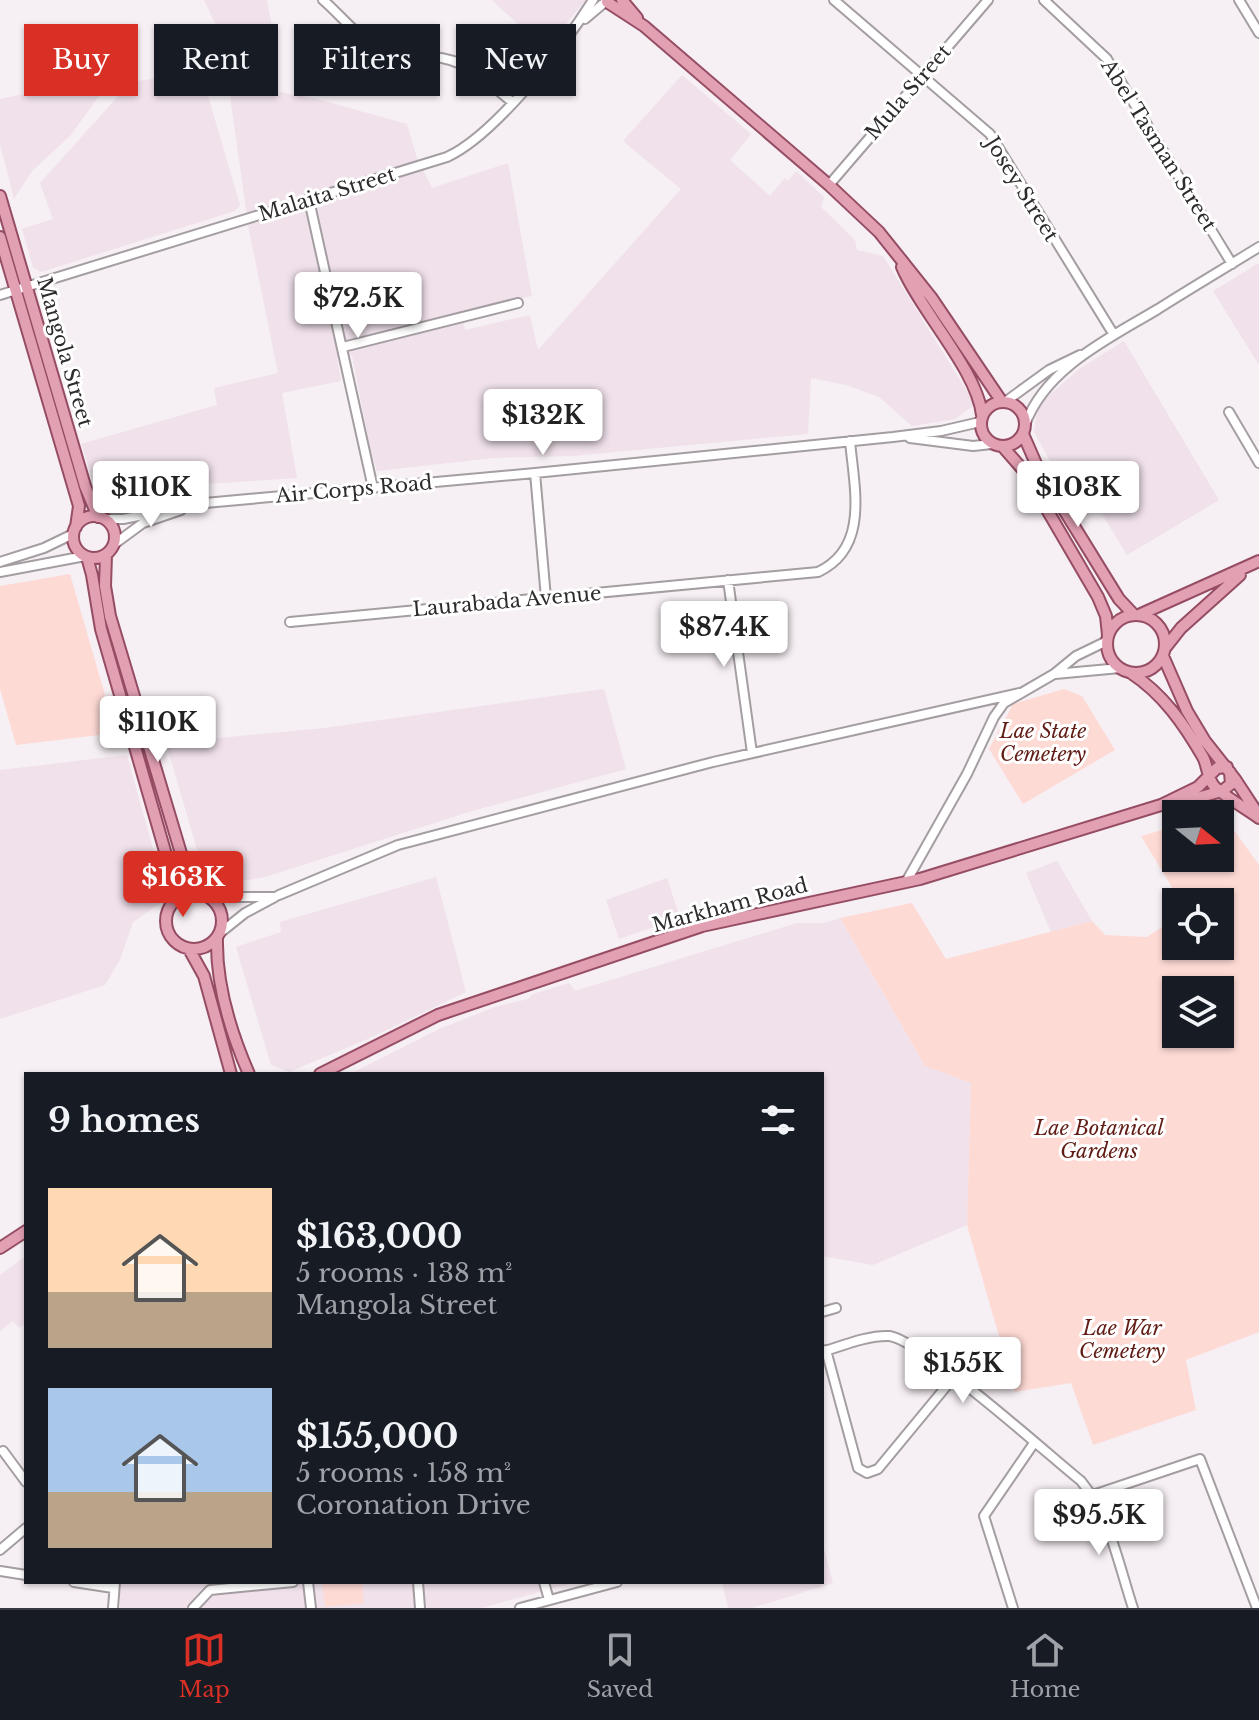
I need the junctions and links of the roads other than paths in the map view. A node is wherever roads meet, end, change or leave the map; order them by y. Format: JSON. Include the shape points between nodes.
{"nodes":[{"id":1,"x":323,"y":0,"type":"edge"},
{"id":2,"x":622,"y":0,"type":"edge"},
{"id":3,"x":834,"y":0,"type":"edge"},
{"id":4,"x":988,"y":0,"type":"edge"},
{"id":5,"x":1044,"y":0,"type":"edge"},
{"id":6,"x":1239,"y":0,"type":"edge"},
{"id":7,"x":603,"y":1,"type":"edge"},
{"id":8,"x":644,"y":26,"type":"junction"},
{"id":9,"x":1259,"y":33,"type":"edge"},
{"id":10,"x":923,"y":75,"type":"junction"},
{"id":11,"x":512,"y":102,"type":"junction"},
{"id":12,"x":829,"y":185,"type":"junction"},
{"id":13,"x":0,"y":196,"type":"edge"},
{"id":14,"x":309,"y":200,"type":"junction"},
{"id":15,"x":0,"y":237,"type":"edge"},
{"id":16,"x":1259,"y":247,"type":"edge"},
{"id":17,"x":898,"y":258,"type":"junction"},
{"id":18,"x":1232,"y":264,"type":"junction"},
{"id":19,"x":21,"y":289,"type":"junction"},
{"id":20,"x":0,"y":295,"type":"edge"},
{"id":21,"x":518,"y":303,"type":"dead end"},
{"id":22,"x":1114,"y":335,"type":"junction"},
{"id":23,"x":343,"y":347,"type":"junction"},
{"id":24,"x":1092,"y":350,"type":"junction"},
{"id":25,"x":1004,"y":402,"type":"junction"},
{"id":26,"x":1229,"y":412,"type":"dead end"},
{"id":27,"x":981,"y":419,"type":"junction"},
{"id":28,"x":1024,"y":430,"type":"junction"},
{"id":29,"x":893,"y":437,"type":"junction"},
{"id":30,"x":850,"y":441,"type":"junction"},
{"id":31,"x":998,"y":446,"type":"junction"},
{"id":32,"x":1259,"y":463,"type":"edge"},
{"id":33,"x":535,"y":473,"type":"junction"},
{"id":34,"x":373,"y":488,"type":"junction"},
{"id":35,"x":196,"y":504,"type":"junction"},
{"id":36,"x":101,"y":518,"type":"junction"},
{"id":37,"x":74,"y":530,"type":"junction"},
{"id":38,"x":113,"y":545,"type":"junction"},
{"id":39,"x":106,"y":555,"type":"junction"},
{"id":40,"x":86,"y":557,"type":"junction"},
{"id":41,"x":0,"y":562,"type":"edge"},
{"id":42,"x":1255,"y":563,"type":"edge"},
{"id":43,"x":0,"y":572,"type":"edge"},
{"id":44,"x":728,"y":580,"type":"junction"},
{"id":45,"x":546,"y":598,"type":"junction"},
{"id":46,"x":1137,"y":615,"type":"junction"},
{"id":47,"x":290,"y":622,"type":"dead end"},
{"id":48,"x":1108,"y":638,"type":"junction"},
{"id":49,"x":1164,"y":652,"type":"junction"},
{"id":50,"x":1126,"y":671,"type":"junction"},
{"id":51,"x":1054,"y":674,"type":"junction"},
{"id":52,"x":1019,"y":693,"type":"junction"},
{"id":53,"x":752,"y":753,"type":"junction"},
{"id":54,"x":1228,"y":770,"type":"junction"},
{"id":55,"x":1209,"y":775,"type":"junction"},
{"id":56,"x":1222,"y":791,"type":"junction"},
{"id":57,"x":1161,"y":805,"type":"junction"},
{"id":58,"x":1259,"y":817,"type":"edge"},
{"id":59,"x":906,"y":882,"type":"junction"},
{"id":60,"x":207,"y":895,"type":"junction"},
{"id":61,"x":279,"y":895,"type":"dead end"},
{"id":62,"x":171,"y":905,"type":"junction"},
{"id":63,"x":219,"y":935,"type":"junction"},
{"id":64,"x":189,"y":949,"type":"junction"},
{"id":65,"x":230,"y":1072,"type":"edge"},
{"id":66,"x":248,"y":1072,"type":"edge"},
{"id":67,"x":324,"y":1072,"type":"edge"},
{"id":68,"x":24,"y":1232,"type":"edge"},
{"id":69,"x":0,"y":1248,"type":"edge"},
{"id":70,"x":836,"y":1308,"type":"dead end"},
{"id":71,"x":824,"y":1311,"type":"edge"},
{"id":72,"x":824,"y":1351,"type":"edge"},
{"id":73,"x":954,"y":1377,"type":"junction"},
{"id":74,"x":1034,"y":1443,"type":"junction"},
{"id":75,"x":3,"y":1451,"type":"dead end"},
{"id":76,"x":24,"y":1479,"type":"edge"},
{"id":77,"x":1093,"y":1495,"type":"junction"},
{"id":78,"x":24,"y":1530,"type":"edge"},
{"id":79,"x":0,"y":1550,"type":"edge"},
{"id":80,"x":0,"y":1572,"type":"edge"},
{"id":81,"x":24,"y":1575,"type":"edge"},
{"id":82,"x":0,"y":1583,"type":"edge"},
{"id":83,"x":308,"y":1584,"type":"edge"},
{"id":84,"x":418,"y":1584,"type":"edge"},
{"id":85,"x":545,"y":1584,"type":"edge"},
{"id":86,"x":609,"y":1584,"type":"edge"},
{"id":87,"x":114,"y":1585,"type":"edge"},
{"id":88,"x":236,"y":1585,"type":"edge"},
{"id":89,"x":549,"y":1600,"type":"junction"},
{"id":90,"x":113,"y":1608,"type":"edge"},
{"id":91,"x":193,"y":1608,"type":"edge"},
{"id":92,"x":311,"y":1608,"type":"edge"},
{"id":93,"x":420,"y":1608,"type":"edge"},
{"id":94,"x":520,"y":1608,"type":"edge"},
{"id":95,"x":1013,"y":1608,"type":"edge"},
{"id":96,"x":1133,"y":1608,"type":"edge"},
{"id":97,"x":1257,"y":1608,"type":"edge"}],
"edges":[{"from":1,"to":11,"type":"street","via":[[385,53],[466,64]]},
{"from":2,"to":8,"type":"main road"},
{"from":3,"to":10,"type":"street","name":"Josey Street"},
{"from":4,"to":10,"type":"street","name":"Mula Street"},
{"from":5,"to":18,"type":"street","name":"Abel Tasman Street","via":[[1107,59]]},
{"from":6,"to":9,"type":"street"},
{"from":7,"to":8,"type":"main road"},
{"from":7,"to":11,"type":"street","name":"Malaita Street"},
{"from":8,"to":12,"type":"main road"},
{"from":10,"to":12,"type":"street","name":"Mula Street"},
{"from":10,"to":22,"type":"street","name":"Josey Street","via":[[995,141]]},
{"from":11,"to":14,"type":"street","name":"Malaita Street","via":[[466,149]]},
{"from":12,"to":17,"type":"main road","via":[[879,232]]},
{"from":13,"to":19,"type":"main road","name":"Mangola Street"},
{"from":14,"to":19,"type":"street","name":"Malaita Street"},
{"from":14,"to":23,"type":"street"},
{"from":15,"to":19,"type":"main road","name":"Mangola Street"},
{"from":16,"to":18,"type":"street"},
{"from":17,"to":25,"type":"main road"},
{"from":17,"to":27,"type":"main road","via":[[975,388]]},
{"from":18,"to":22,"type":"street"},
{"from":19,"to":20,"type":"street","name":"Malaita Street"},
{"from":19,"to":36,"type":"main road","name":"Mangola Street","via":[[85,486]]},
{"from":19,"to":37,"type":"main road","name":"Mangola Street","via":[[79,506]]},
{"from":21,"to":23,"type":"street"},
{"from":22,"to":24,"type":"street"},
{"from":23,"to":34,"type":"street"},
{"from":24,"to":25,"type":"street","via":[[1059,364]]},
{"from":24,"to":28,"type":"street","via":[[1043,391]]},
{"from":25,"to":27,"type":"main road","via":[[991,405]]},
{"from":25,"to":28,"type":"main road","via":[[1018,408]]},
{"from":26,"to":32,"type":"street"},
{"from":27,"to":29,"type":"street","name":"Air Corps Road"},
{"from":27,"to":31,"type":"main road","via":[[981,431]]},
{"from":28,"to":31,"type":"main road","via":[[1015,443]]},
{"from":28,"to":46,"type":"main road","via":[[1037,466],[1116,595]]},
{"from":29,"to":30,"type":"street","name":"Air Corps Road"},
{"from":29,"to":31,"type":"street","name":"Air Corps Road"},
{"from":30,"to":33,"type":"street","name":"Air Corps Road"},
{"from":30,"to":44,"type":"street","name":"Laurabada Avenue","via":[[855,526],[850,544],[837,559],[818,572]]},
{"from":31,"to":48,"type":"main road","via":[[1025,472],[1098,597]]},
{"from":33,"to":34,"type":"street","name":"Air Corps Road"},
{"from":33,"to":45,"type":"street"},
{"from":34,"to":35,"type":"street","name":"Air Corps Road"},
{"from":35,"to":36,"type":"street","name":"Air Corps Road","via":[[123,519]]},
{"from":35,"to":38,"type":"street","name":"Air Corps Road","via":[[143,523]]},
{"from":36,"to":37,"type":"main road","via":[[85,518]]},
{"from":36,"to":38,"type":"main road","via":[[114,533]]},
{"from":37,"to":40,"type":"main road","via":[[74,545]]},
{"from":37,"to":41,"type":"street","via":[[44,548]]},
{"from":38,"to":39,"type":"main road"},
{"from":39,"to":40,"type":"main road"},
{"from":39,"to":60,"type":"main road","via":[[110,616],[186,870]]},
{"from":40,"to":43,"type":"street"},
{"from":40,"to":62,"type":"main road","via":[[101,629],[171,872]]},
{"from":42,"to":46,"type":"main road"},
{"from":42,"to":49,"type":"main road","via":[[1181,628]]},
{"from":44,"to":45,"type":"street","name":"Laurabada Avenue"},
{"from":44,"to":53,"type":"street"},
{"from":45,"to":47,"type":"street","name":"Laurabada Avenue"},
{"from":46,"to":48,"type":"main road","via":[[1117,622]]},
{"from":46,"to":49,"type":"main road","via":[[1149,617],[1162,630]]},
{"from":48,"to":50,"type":"main road","via":[[1110,656]]},
{"from":48,"to":51,"type":"street"},
{"from":49,"to":50,"type":"main road","via":[[1150,670]]},
{"from":49,"to":54,"type":"main road","via":[[1187,711]]},
{"from":50,"to":51,"type":"street"},
{"from":50,"to":55,"type":"main road","via":[[1165,700],[1206,761]]},
{"from":51,"to":52,"type":"street"},
{"from":52,"to":53,"type":"street"},
{"from":52,"to":59,"type":"street","via":[[994,717]]},
{"from":53,"to":61,"type":"street","via":[[398,845]]},
{"from":54,"to":55,"type":"main road","name":"Markham Road","via":[[1217,768]]},
{"from":54,"to":56,"type":"main road","via":[[1231,784]]},
{"from":54,"to":58,"type":"main road"},
{"from":55,"to":56,"type":"main road"},
{"from":55,"to":57,"type":"main road","name":"Markham Road"},
{"from":56,"to":57,"type":"main road","name":"Markham Road"},
{"from":56,"to":58,"type":"main road"},
{"from":57,"to":59,"type":"main road","name":"Markham Road"},
{"from":59,"to":67,"type":"main road","name":"Markham Road","via":[[702,926],[438,1015]]},
{"from":60,"to":62,"type":"main road","via":[[189,893]]},
{"from":60,"to":63,"type":"main road","via":[[221,909]]},
{"from":60,"to":63,"type":"street","via":[[275,897],[235,919]]},
{"from":62,"to":64,"type":"main road","via":[[168,931],[177,944]]},
{"from":63,"to":64,"type":"main road","via":[[205,947]]},
{"from":63,"to":66,"type":"main road","via":[[222,990]]},
{"from":64,"to":65,"type":"main road","via":[[204,976]]},
{"from":68,"to":69,"type":"main road"},
{"from":70,"to":71,"type":"street"},
{"from":72,"to":73,"type":"street","via":[[890,1336],[909,1343]]},
{"from":72,"to":73,"type":"street","via":[[858,1468],[867,1473],[878,1469]]},
{"from":73,"to":74,"type":"street"},
{"from":74,"to":77,"type":"street"},
{"from":74,"to":95,"type":"street","via":[[984,1516]]},
{"from":75,"to":76,"type":"street"},
{"from":77,"to":96,"type":"street"},
{"from":77,"to":97,"type":"street","via":[[1200,1459]]},
{"from":78,"to":79,"type":"street"},
{"from":80,"to":81,"type":"street"},
{"from":80,"to":82,"type":"street"},
{"from":83,"to":92,"type":"street"},
{"from":84,"to":93,"type":"street"},
{"from":85,"to":89,"type":"street"},
{"from":86,"to":89,"type":"street"},
{"from":87,"to":90,"type":"street"},
{"from":88,"to":91,"type":"street","via":[[210,1590]]},
{"from":89,"to":94,"type":"street"}]}
